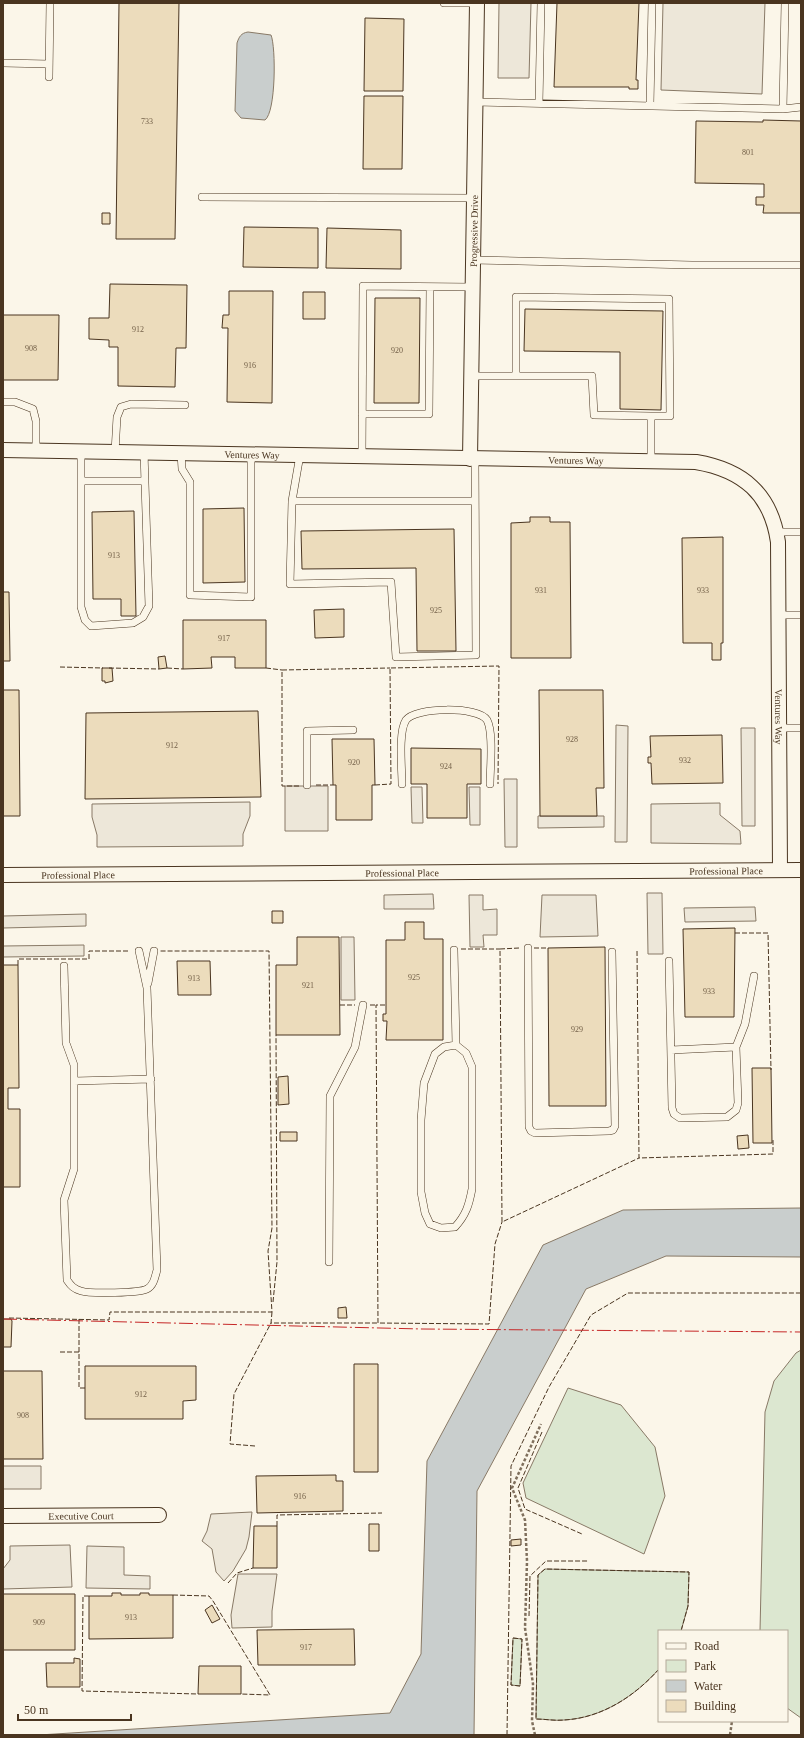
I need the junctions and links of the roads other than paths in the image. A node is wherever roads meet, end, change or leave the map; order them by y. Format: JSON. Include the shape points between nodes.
{"nodes":[{"id":1,"x":50,"y":3,"type":"edge"},
{"id":2,"x":444,"y":3,"type":"edge"},
{"id":3,"x":477,"y":3,"type":"edge"},
{"id":4,"x":541,"y":3,"type":"edge"},
{"id":5,"x":652,"y":3,"type":"edge"},
{"id":6,"x":786,"y":3,"type":"edge"},
{"id":7,"x":3,"y":63,"type":"edge"},
{"id":8,"x":49,"y":64,"type":"junction"},
{"id":9,"x":49,"y":77,"type":"dead end"},
{"id":10,"x":476,"y":102,"type":"junction"},
{"id":11,"x":539,"y":103,"type":"junction"},
{"id":12,"x":650,"y":105,"type":"junction"},
{"id":13,"x":801,"y":107,"type":"edge"},
{"id":14,"x":783,"y":109,"type":"junction"},
{"id":15,"x":202,"y":197,"type":"dead end"},
{"id":16,"x":474,"y":198,"type":"junction"},
{"id":17,"x":473,"y":260,"type":"junction"},
{"id":18,"x":801,"y":265,"type":"edge"},
{"id":19,"x":430,"y":287,"type":"junction"},
{"id":20,"x":472,"y":287,"type":"junction"},
{"id":21,"x":471,"y":376,"type":"junction"},
{"id":22,"x":516,"y":376,"type":"junction"},
{"id":23,"x":3,"y":402,"type":"edge"},
{"id":24,"x":185,"y":405,"type":"dead end"},
{"id":25,"x":362,"y":414,"type":"junction"},
{"id":26,"x":651,"y":416,"type":"junction"},
{"id":27,"x":3,"y":450,"type":"edge"},
{"id":28,"x":36,"y":451,"type":"junction"},
{"id":29,"x":81,"y":451,"type":"junction"},
{"id":30,"x":115,"y":452,"type":"junction"},
{"id":31,"x":144,"y":452,"type":"junction"},
{"id":32,"x":181,"y":453,"type":"junction"},
{"id":33,"x":251,"y":454,"type":"junction"},
{"id":34,"x":300,"y":455,"type":"junction"},
{"id":35,"x":362,"y":456,"type":"junction"},
{"id":36,"x":472,"y":459,"type":"junction"},
{"id":37,"x":651,"y":461,"type":"junction"},
{"id":38,"x":81,"y":481,"type":"junction"},
{"id":39,"x":145,"y":481,"type":"junction"},
{"id":40,"x":292,"y":501,"type":"junction"},
{"id":41,"x":474,"y":501,"type":"junction"},
{"id":42,"x":776,"y":532,"type":"junction"},
{"id":43,"x":801,"y":532,"type":"edge"},
{"id":44,"x":801,"y":614,"type":"edge"},
{"id":45,"x":778,"y":615,"type":"junction"},
{"id":46,"x":779,"y":728,"type":"junction"},
{"id":47,"x":801,"y":728,"type":"edge"},
{"id":48,"x":353,"y":730,"type":"dead end"},
{"id":49,"x":402,"y":784,"type":"dead end"},
{"id":50,"x":490,"y":784,"type":"dead end"},
{"id":51,"x":306,"y":785,"type":"dead end"},
{"id":52,"x":780,"y":870,"type":"junction"},
{"id":53,"x":801,"y":870,"type":"edge"},
{"id":54,"x":3,"y":875,"type":"edge"},
{"id":55,"x":528,"y":948,"type":"dead end"},
{"id":56,"x":454,"y":950,"type":"dead end"},
{"id":57,"x":139,"y":951,"type":"dead end"},
{"id":58,"x":154,"y":951,"type":"dead end"},
{"id":59,"x":612,"y":952,"type":"dead end"},
{"id":60,"x":669,"y":961,"type":"dead end"},
{"id":61,"x":64,"y":966,"type":"dead end"},
{"id":62,"x":754,"y":976,"type":"dead end"},
{"id":63,"x":148,"y":988,"type":"junction"},
{"id":64,"x":363,"y":1005,"type":"dead end"},
{"id":65,"x":456,"y":1045,"type":"junction"},
{"id":66,"x":736,"y":1047,"type":"junction"},
{"id":67,"x":671,"y":1050,"type":"junction"},
{"id":68,"x":151,"y":1079,"type":"junction"},
{"id":69,"x":74,"y":1081,"type":"junction"},
{"id":70,"x":329,"y":1262,"type":"dead end"},
{"id":71,"x":159,"y":1515,"type":"dead end"},
{"id":72,"x":3,"y":1516,"type":"edge"}],
"edges":[{"from":1,"to":8,"type":"lane"},
{"from":2,"to":3,"type":"lane"},
{"from":3,"to":10,"type":"street","name":"Progressive Drive"},
{"from":4,"to":11,"type":"lane"},
{"from":5,"to":12,"type":"lane"},
{"from":6,"to":14,"type":"lane"},
{"from":7,"to":8,"type":"lane"},
{"from":8,"to":9,"type":"lane"},
{"from":10,"to":11,"type":"lane"},
{"from":10,"to":16,"type":"street","name":"Progressive Drive"},
{"from":11,"to":12,"type":"lane"},
{"from":12,"to":14,"type":"lane"},
{"from":13,"to":14,"type":"lane"},
{"from":15,"to":16,"type":"lane"},
{"from":16,"to":17,"type":"street","name":"Progressive Drive"},
{"from":17,"to":18,"type":"lane"},
{"from":17,"to":20,"type":"street","name":"Progressive Drive"},
{"from":19,"to":20,"type":"lane"},
{"from":19,"to":25,"type":"lane","via":[[429,414]]},
{"from":19,"to":25,"type":"lane","via":[[363,286]]},
{"from":20,"to":21,"type":"street","name":"Progressive Drive"},
{"from":21,"to":22,"type":"lane"},
{"from":21,"to":36,"type":"street","name":"Progressive Drive"},
{"from":22,"to":26,"type":"lane","via":[[592,376],[594,415]]},
{"from":22,"to":26,"type":"lane","via":[[516,297],[669,299],[670,416]]},
{"from":23,"to":28,"type":"lane","via":[[15,402],[33,409],[36,421]]},
{"from":24,"to":30,"type":"lane","via":[[131,404],[121,407],[117,417]]},
{"from":25,"to":35,"type":"lane"},
{"from":26,"to":37,"type":"lane"},
{"from":27,"to":28,"type":"street","name":"Ventures Way"},
{"from":28,"to":29,"type":"street","name":"Ventures Way"},
{"from":29,"to":30,"type":"street","name":"Ventures Way"},
{"from":29,"to":38,"type":"lane"},
{"from":30,"to":31,"type":"street","name":"Ventures Way"},
{"from":31,"to":32,"type":"street","name":"Ventures Way"},
{"from":31,"to":39,"type":"lane"},
{"from":32,"to":33,"type":"street","name":"Ventures Way"},
{"from":32,"to":33,"type":"lane","via":[[182,469],[190,482],[190,595],[251,597]]},
{"from":33,"to":34,"type":"street","name":"Ventures Way"},
{"from":34,"to":35,"type":"street","name":"Ventures Way"},
{"from":34,"to":40,"type":"lane"},
{"from":35,"to":36,"type":"street","name":"Ventures Way"},
{"from":36,"to":37,"type":"street","name":"Ventures Way"},
{"from":36,"to":41,"type":"lane"},
{"from":37,"to":42,"type":"street","name":"Ventures Way","via":[[696,462],[734,472],[746,481],[764,502],[775,524]]},
{"from":38,"to":39,"type":"lane"},
{"from":38,"to":39,"type":"lane","via":[[81,607],[84,620],[91,626],[133,623],[143,617],[149,606]]},
{"from":40,"to":41,"type":"lane"},
{"from":40,"to":41,"type":"lane","via":[[290,584],[391,582],[396,658],[476,655]]},
{"from":42,"to":43,"type":"lane"},
{"from":42,"to":45,"type":"street","name":"Ventures Way"},
{"from":44,"to":45,"type":"lane"},
{"from":45,"to":46,"type":"street","name":"Ventures Way"},
{"from":46,"to":47,"type":"lane"},
{"from":46,"to":52,"type":"street","name":"Ventures Way"},
{"from":48,"to":51,"type":"lane","via":[[306,731]]},
{"from":49,"to":50,"type":"lane","via":[[403,729],[406,720],[427,711],[467,711],[478,713],[486,719],[490,729]]},
{"from":52,"to":53,"type":"street","name":"Professional Place"},
{"from":52,"to":54,"type":"street","name":"Professional Place"},
{"from":55,"to":59,"type":"lane","via":[[529,1127],[534,1132],[609,1132],[615,1126]]},
{"from":56,"to":65,"type":"lane"},
{"from":57,"to":63,"type":"lane"},
{"from":58,"to":63,"type":"lane"},
{"from":60,"to":67,"type":"lane"},
{"from":61,"to":69,"type":"lane","via":[[66,1043],[74,1065]]},
{"from":62,"to":66,"type":"lane","via":[[745,1024]]},
{"from":63,"to":68,"type":"lane"},
{"from":64,"to":70,"type":"lane","via":[[355,1047],[330,1096]]},
{"from":65,"to":65,"type":"lane","via":[[466,1053],[472,1067],[472,1189],[465,1216],[455,1227],[441,1228],[430,1224],[421,1192],[424,1083],[435,1054],[444,1047]]},
{"from":66,"to":67,"type":"lane"},
{"from":66,"to":67,"type":"lane","via":[[736,1110],[726,1117],[687,1119],[674,1114],[672,1108]]},
{"from":68,"to":69,"type":"lane"},
{"from":68,"to":69,"type":"lane","via":[[157,1270],[154,1281],[147,1289],[134,1292],[83,1292],[73,1288],[67,1280],[64,1200],[74,1169]]},
{"from":71,"to":72,"type":"street","name":"Executive Court"}]}
